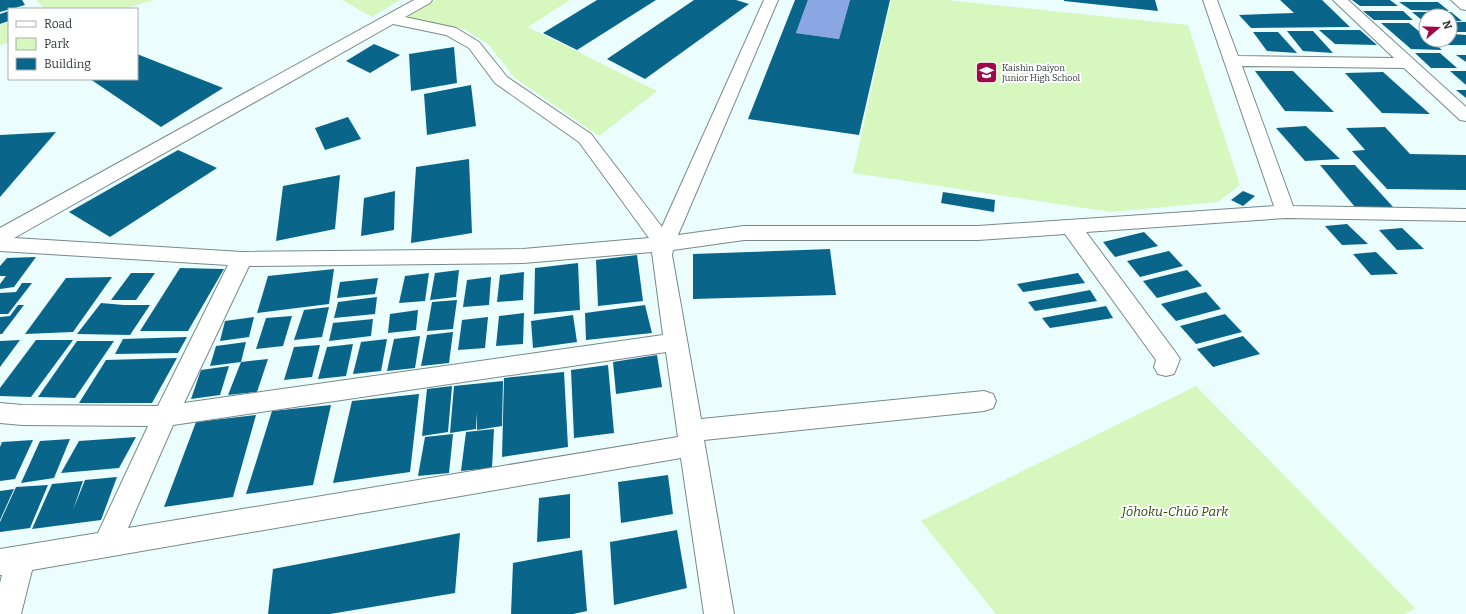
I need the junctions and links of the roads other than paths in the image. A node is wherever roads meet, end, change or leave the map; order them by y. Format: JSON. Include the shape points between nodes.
{"nodes":[{"id":1,"x":425,"y":0,"type":"edge"},
{"id":2,"x":771,"y":0,"type":"edge"},
{"id":3,"x":1210,"y":0,"type":"edge"},
{"id":4,"x":1340,"y":0,"type":"edge"},
{"id":5,"x":1458,"y":0,"type":"edge"},
{"id":6,"x":1466,"y":6,"type":"edge"},
{"id":7,"x":391,"y":19,"type":"junction"},
{"id":8,"x":1231,"y":61,"type":"junction"},
{"id":9,"x":1409,"y":63,"type":"junction"},
{"id":10,"x":1466,"y":116,"type":"edge"},
{"id":11,"x":1286,"y":212,"type":"junction"},
{"id":12,"x":1466,"y":214,"type":"edge"},
{"id":13,"x":1071,"y":227,"type":"junction"},
{"id":14,"x":0,"y":237,"type":"edge"},
{"id":15,"x":0,"y":244,"type":"edge"},
{"id":16,"x":664,"y":244,"type":"junction"},
{"id":17,"x":242,"y":259,"type":"junction"},
{"id":18,"x":675,"y":342,"type":"junction"},
{"id":19,"x":1166,"y":367,"type":"dead end"},
{"id":20,"x":984,"y":401,"type":"dead end"},
{"id":21,"x":0,"y":413,"type":"edge"},
{"id":22,"x":165,"y":416,"type":"junction"},
{"id":23,"x":691,"y":438,"type":"junction"},
{"id":24,"x":107,"y":545,"type":"junction"},
{"id":25,"x":11,"y":560,"type":"edge"},
{"id":26,"x":6,"y":614,"type":"edge"},
{"id":27,"x":719,"y":614,"type":"edge"}],
"edges":[{"from":1,"to":7,"type":"street"},
{"from":2,"to":16,"type":"street"},
{"from":3,"to":8,"type":"street"},
{"from":4,"to":9,"type":"street"},
{"from":5,"to":6,"type":"street"},
{"from":7,"to":14,"type":"street"},
{"from":7,"to":16,"type":"street","via":[[451,31],[474,46],[501,80],[585,138]]},
{"from":8,"to":9,"type":"street"},
{"from":8,"to":11,"type":"street"},
{"from":9,"to":10,"type":"street"},
{"from":11,"to":12,"type":"street"},
{"from":11,"to":13,"type":"street"},
{"from":13,"to":16,"type":"street","via":[[978,233],[744,234]]},
{"from":13,"to":19,"type":"street","via":[[1168,359]]},
{"from":15,"to":17,"type":"street"},
{"from":16,"to":17,"type":"street","via":[[523,256]]},
{"from":16,"to":18,"type":"street","via":[[662,255]]},
{"from":17,"to":22,"type":"street"},
{"from":18,"to":22,"type":"street"},
{"from":18,"to":23,"type":"street"},
{"from":20,"to":23,"type":"street"},
{"from":21,"to":22,"type":"street"},
{"from":22,"to":24,"type":"street"},
{"from":23,"to":24,"type":"street"},
{"from":23,"to":27,"type":"street"},
{"from":24,"to":25,"type":"street"},
{"from":25,"to":26,"type":"street"}]}
